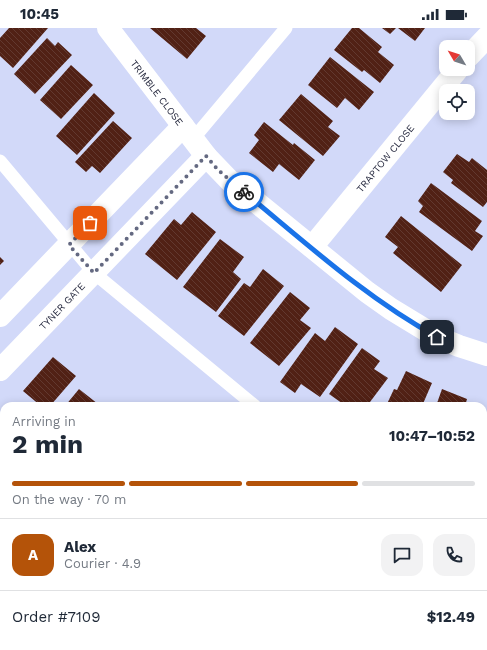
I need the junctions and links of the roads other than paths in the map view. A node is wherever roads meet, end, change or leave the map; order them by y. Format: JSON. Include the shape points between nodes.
{"nodes":[{"id":1,"x":108,"y":28,"type":"edge"},
{"id":2,"x":286,"y":28,"type":"edge"},
{"id":3,"x":487,"y":37,"type":"edge"},
{"id":4,"x":475,"y":50,"type":"edge"},
{"id":5,"x":452,"y":76,"type":"edge"},
{"id":6,"x":194,"y":140,"type":"junction"},
{"id":7,"x":0,"y":161,"type":"edge"},
{"id":8,"x":69,"y":245,"type":"junction"},
{"id":9,"x":312,"y":248,"type":"junction"},
{"id":10,"x":94,"y":273,"type":"junction"},
{"id":11,"x":0,"y":316,"type":"edge"},
{"id":12,"x":487,"y":355,"type":"edge"},
{"id":13,"x":0,"y":370,"type":"edge"},
{"id":14,"x":250,"y":402,"type":"edge"}],
"edges":[{"from":1,"to":6,"type":"street","name":"TRIMBLE CLOSE"},
{"from":2,"to":6,"type":"lane"},
{"from":3,"to":4,"type":"street"},
{"from":5,"to":9,"type":"street","name":"TRAPTOW CLOSE"},
{"from":6,"to":8,"type":"street"},
{"from":6,"to":9,"type":"street","via":[[218,170]]},
{"from":6,"to":10,"type":"street","name":"TYNER GATE"},
{"from":7,"to":8,"type":"lane"},
{"from":8,"to":10,"type":"lane"},
{"from":8,"to":11,"type":"street"},
{"from":9,"to":12,"type":"street","via":[[367,292],[418,326],[437,337]]},
{"from":10,"to":13,"type":"street","name":"TYNER GATE"},
{"from":10,"to":14,"type":"lane"}]}
